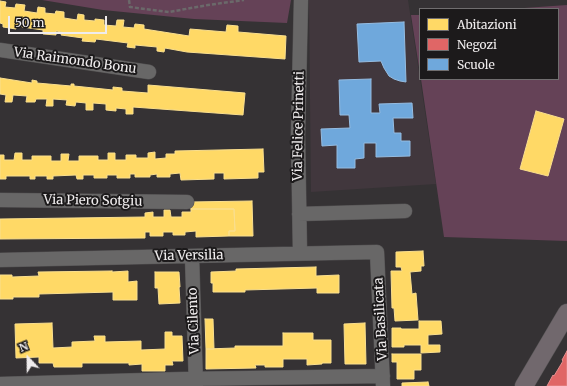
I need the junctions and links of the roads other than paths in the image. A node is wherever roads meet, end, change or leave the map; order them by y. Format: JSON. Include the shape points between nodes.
{"nodes":[{"id":1,"x":301,"y":0,"type":"edge"},
{"id":2,"x":0,"y":50,"type":"edge"},
{"id":3,"x":149,"y":72,"type":"dead end"},
{"id":4,"x":0,"y":200,"type":"edge"},
{"id":5,"x":187,"y":202,"type":"dead end"},
{"id":6,"x":406,"y":211,"type":"dead end"},
{"id":7,"x":299,"y":214,"type":"junction"},
{"id":8,"x":377,"y":252,"type":"joint"},
{"id":9,"x":300,"y":253,"type":"junction"},
{"id":10,"x":192,"y":256,"type":"junction"},
{"id":11,"x":0,"y":260,"type":"edge"},
{"id":12,"x":567,"y":313,"type":"edge"},
{"id":13,"x":383,"y":381,"type":"edge"},
{"id":14,"x":196,"y":383,"type":"edge"},
{"id":15,"x":0,"y":384,"type":"edge"},
{"id":16,"x":524,"y":386,"type":"edge"}],
"edges":[{"from":1,"to":7,"type":"street","name":"Via Felice Prinetti"},
{"from":2,"to":3,"type":"street","name":"Via Raimondo Bonu"},
{"from":4,"to":5,"type":"street","name":"Via Piero Sotgiu"},
{"from":6,"to":7,"type":"street"},
{"from":7,"to":9,"type":"street","name":"Via Felice Prinetti"},
{"from":8,"to":9,"type":"street","name":"Via Versilia"},
{"from":8,"to":13,"type":"street","name":"Via Basilicata"},
{"from":9,"to":10,"type":"street","name":"Via Versilia"},
{"from":10,"to":11,"type":"street","name":"Via Versilia"},
{"from":10,"to":14,"type":"street","name":"Via Cilento"},
{"from":12,"to":16,"type":"main road"},
{"from":13,"to":14,"type":"street"},
{"from":14,"to":15,"type":"street"}]}
